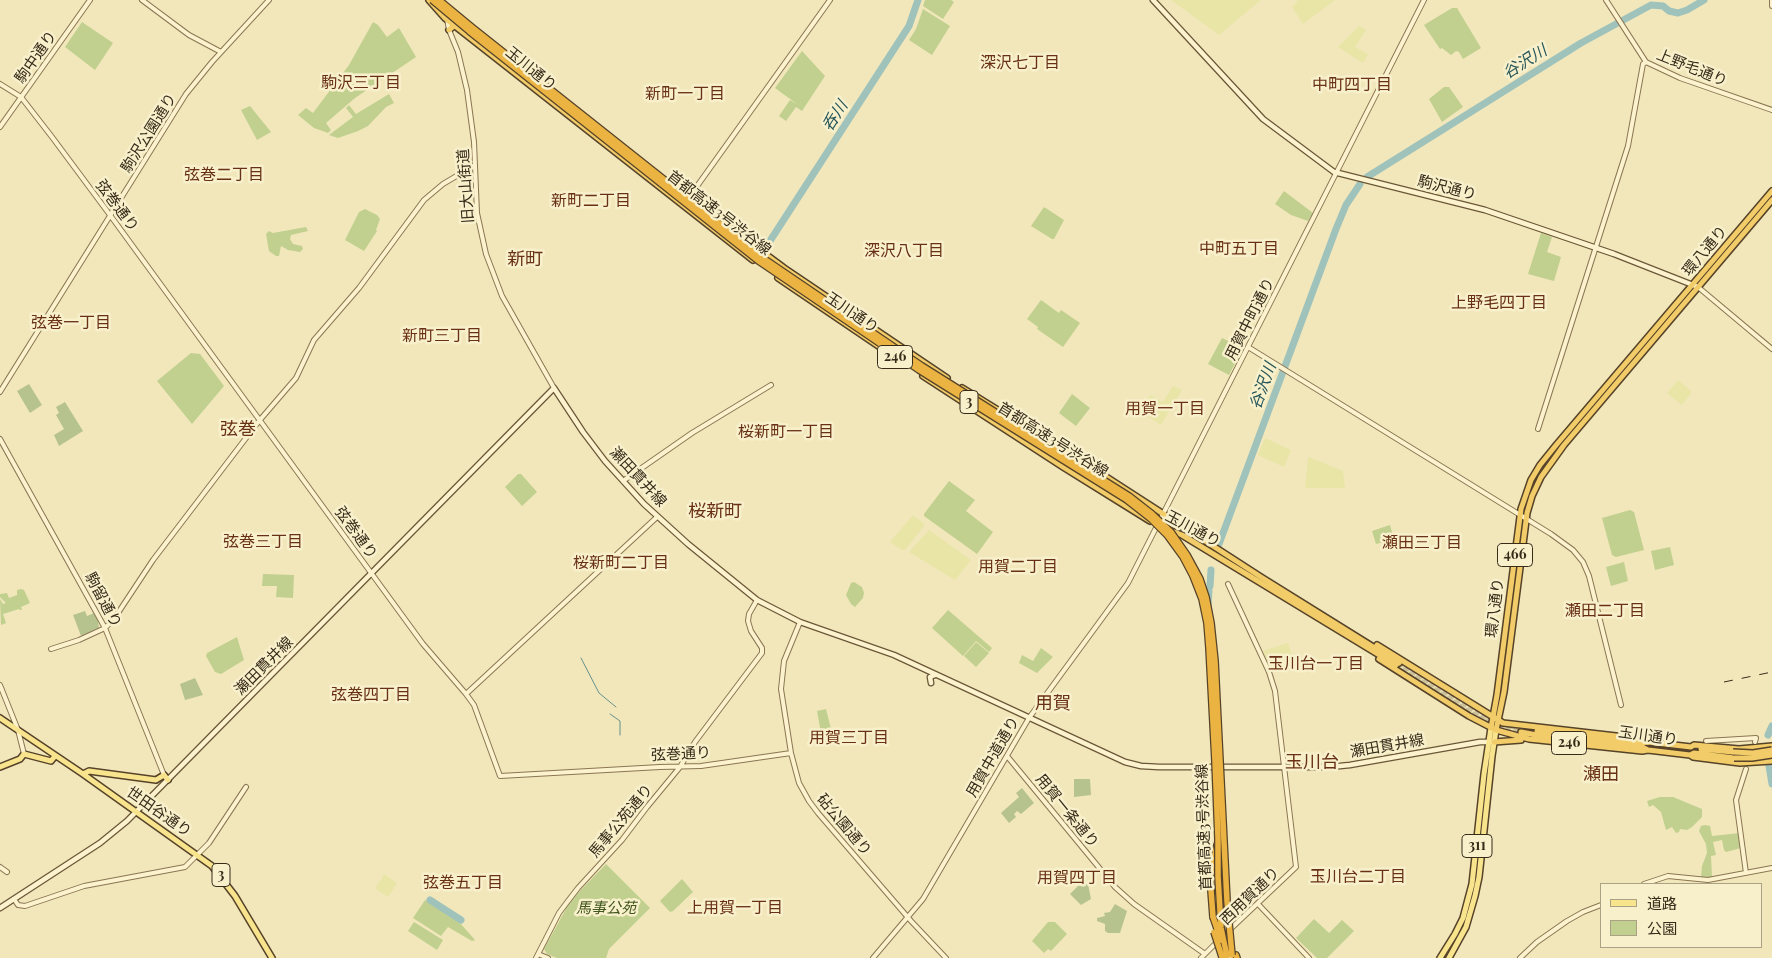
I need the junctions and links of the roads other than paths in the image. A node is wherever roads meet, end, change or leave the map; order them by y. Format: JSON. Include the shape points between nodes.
{"nodes":[{"id":1,"x":90,"y":0,"type":"edge"},
{"id":2,"x":142,"y":0,"type":"edge"},
{"id":3,"x":269,"y":0,"type":"edge"},
{"id":4,"x":429,"y":0,"type":"edge"},
{"id":5,"x":432,"y":0,"type":"edge"},
{"id":6,"x":440,"y":0,"type":"edge"},
{"id":7,"x":830,"y":0,"type":"edge"},
{"id":8,"x":1153,"y":0,"type":"edge"},
{"id":9,"x":1424,"y":0,"type":"edge"},
{"id":10,"x":1606,"y":0,"type":"edge"},
{"id":11,"x":1772,"y":0,"type":"edge"},
{"id":12,"x":1772,"y":6,"type":"edge"},
{"id":13,"x":448,"y":20,"type":"junction"},
{"id":14,"x":454,"y":25,"type":"junction"},
{"id":15,"x":449,"y":30,"type":"junction"},
{"id":16,"x":222,"y":52,"type":"junction"},
{"id":17,"x":1646,"y":62,"type":"junction"},
{"id":18,"x":0,"y":84,"type":"edge"},
{"id":19,"x":21,"y":97,"type":"junction"},
{"id":20,"x":1772,"y":110,"type":"edge"},
{"id":21,"x":0,"y":127,"type":"edge"},
{"id":22,"x":475,"y":165,"type":"junction"},
{"id":23,"x":1336,"y":173,"type":"junction"},
{"id":24,"x":1772,"y":191,"type":"edge"},
{"id":25,"x":690,"y":196,"type":"junction"},
{"id":26,"x":1772,"y":200,"type":"edge"},
{"id":27,"x":110,"y":215,"type":"junction"},
{"id":28,"x":1596,"y":247,"type":"junction"},
{"id":29,"x":1698,"y":288,"type":"junction"},
{"id":30,"x":1248,"y":347,"type":"junction"},
{"id":31,"x":1772,"y":349,"type":"edge"},
{"id":32,"x":771,"y":385,"type":"dead end"},
{"id":33,"x":554,"y":388,"type":"junction"},
{"id":34,"x":0,"y":392,"type":"edge"},
{"id":35,"x":1587,"y":414,"type":"junction"},
{"id":36,"x":259,"y":421,"type":"junction"},
{"id":37,"x":1538,"y":429,"type":"dead end"},
{"id":38,"x":0,"y":439,"type":"edge"},
{"id":39,"x":623,"y":481,"type":"junction"},
{"id":40,"x":1163,"y":515,"type":"junction"},
{"id":41,"x":1520,"y":515,"type":"junction"},
{"id":42,"x":657,"y":517,"type":"junction"},
{"id":43,"x":1526,"y":519,"type":"junction"},
{"id":44,"x":1158,"y":526,"type":"junction"},
{"id":45,"x":372,"y":574,"type":"junction"},
{"id":46,"x":1228,"y":584,"type":"dead end"},
{"id":47,"x":757,"y":600,"type":"junction"},
{"id":48,"x":800,"y":622,"type":"junction"},
{"id":49,"x":105,"y":628,"type":"junction"},
{"id":50,"x":1361,"y":641,"type":"junction"},
{"id":51,"x":51,"y":649,"type":"dead end"},
{"id":52,"x":1397,"y":664,"type":"tunnel mouth"},
{"id":53,"x":934,"y":675,"type":"junction"},
{"id":54,"x":931,"y":683,"type":"dead end"},
{"id":55,"x":0,"y":685,"type":"edge"},
{"id":56,"x":466,"y":694,"type":"junction"},
{"id":57,"x":1621,"y":705,"type":"dead end"},
{"id":58,"x":1475,"y":706,"type":"junction"},
{"id":59,"x":1495,"y":706,"type":"junction"},
{"id":60,"x":1484,"y":712,"type":"junction"},
{"id":61,"x":1469,"y":716,"type":"junction"},
{"id":62,"x":0,"y":718,"type":"edge"},
{"id":63,"x":1028,"y":718,"type":"junction"},
{"id":64,"x":1496,"y":719,"type":"junction"},
{"id":65,"x":1494,"y":729,"type":"junction"},
{"id":66,"x":18,"y":730,"type":"junction"},
{"id":67,"x":1520,"y":731,"type":"junction"},
{"id":68,"x":1528,"y":739,"type":"junction"},
{"id":69,"x":1706,"y":740,"type":"dead end"},
{"id":70,"x":1491,"y":742,"type":"junction"},
{"id":71,"x":1755,"y":742,"type":"dead end"},
{"id":72,"x":1691,"y":746,"type":"junction"},
{"id":73,"x":1772,"y":746,"type":"edge"},
{"id":74,"x":1648,"y":750,"type":"junction"},
{"id":75,"x":1772,"y":750,"type":"edge"},
{"id":76,"x":791,"y":753,"type":"junction"},
{"id":77,"x":24,"y":754,"type":"junction"},
{"id":78,"x":1690,"y":754,"type":"junction"},
{"id":79,"x":1733,"y":755,"type":"junction"},
{"id":80,"x":55,"y":756,"type":"junction"},
{"id":81,"x":1007,"y":756,"type":"junction"},
{"id":82,"x":1772,"y":756,"type":"edge"},
{"id":83,"x":1772,"y":761,"type":"edge"},
{"id":84,"x":1284,"y":766,"type":"junction"},
{"id":85,"x":0,"y":767,"type":"edge"},
{"id":86,"x":680,"y":767,"type":"junction"},
{"id":87,"x":1746,"y":769,"type":"dead end"},
{"id":88,"x":83,"y":774,"type":"junction"},
{"id":89,"x":164,"y":775,"type":"junction"},
{"id":90,"x":168,"y":780,"type":"junction"},
{"id":91,"x":246,"y":787,"type":"dead end"},
{"id":92,"x":136,"y":812,"type":"junction"},
{"id":93,"x":1218,"y":838,"type":"junction"},
{"id":94,"x":198,"y":855,"type":"junction"},
{"id":95,"x":0,"y":867,"type":"edge"},
{"id":96,"x":1772,"y":868,"type":"edge"},
{"id":97,"x":7,"y":872,"type":"dead end"},
{"id":98,"x":1746,"y":873,"type":"junction"},
{"id":99,"x":1647,"y":883,"type":"edge"},
{"id":100,"x":14,"y":899,"type":"junction"},
{"id":101,"x":1258,"y":904,"type":"junction"},
{"id":102,"x":1600,"y":905,"type":"edge"},
{"id":103,"x":0,"y":908,"type":"edge"},
{"id":104,"x":908,"y":917,"type":"junction"},
{"id":105,"x":1205,"y":954,"type":"junction"},
{"id":106,"x":537,"y":956,"type":"edge"},
{"id":107,"x":272,"y":958,"type":"edge"},
{"id":108,"x":548,"y":958,"type":"edge"},
{"id":109,"x":873,"y":958,"type":"edge"},
{"id":110,"x":946,"y":958,"type":"edge"},
{"id":111,"x":1201,"y":958,"type":"edge"},
{"id":112,"x":1229,"y":958,"type":"edge"},
{"id":113,"x":1309,"y":958,"type":"edge"},
{"id":114,"x":1440,"y":958,"type":"edge"},
{"id":115,"x":1449,"y":958,"type":"edge"},
{"id":116,"x":1520,"y":958,"type":"edge"}],
"edges":[{"from":1,"to":19,"type":"street","name":"駒中通り"},
{"from":2,"to":16,"type":"street","via":[[189,35]]},
{"from":3,"to":16,"type":"street","name":"駒沢公園通り"},
{"from":4,"to":13,"type":"highway","name":"玉川通り","number":"246"},
{"from":5,"to":93,"type":"highway","name":"首都高速3号渋谷線","number":"3","bridge":true,"via":[[760,262],[934,380],[1127,500],[1162,529],[1190,570],[1205,614],[1210,655]]},
{"from":6,"to":13,"type":"street","name":"旧大山街道"},
{"from":6,"to":25,"type":"highway","name":"玉川通り","number":"246"},
{"from":6,"to":112,"type":"highway","name":"首都高速3号渋谷線","number":"3","bridge":true,"via":[[763,258],[944,380],[1129,496],[1171,532],[1200,579],[1211,623]]},
{"from":7,"to":25,"type":"street"},
{"from":8,"to":23,"type":"main road","name":"駒沢通り","via":[[1270,126]]},
{"from":9,"to":23,"type":"street","name":"用賀中町通り"},
{"from":10,"to":17,"type":"street","name":"上野毛通り"},
{"from":11,"to":12,"type":"street"},
{"from":13,"to":14,"type":"highway","name":"玉川通り","number":"246"},
{"from":13,"to":15,"type":"street","name":"旧大山街道"},
{"from":14,"to":15,"type":"highway"},
{"from":14,"to":44,"type":"highway","name":"玉川通り","number":"246","via":[[747,256],[955,397]]},
{"from":15,"to":22,"type":"street","name":"旧大山街道","via":[[467,90]]},
{"from":16,"to":27,"type":"street","name":"駒沢公園通り","via":[[186,94]]},
{"from":17,"to":20,"type":"street","name":"上野毛通り","via":[[1680,78]]},
{"from":17,"to":28,"type":"street","via":[[1643,64],[1628,146]]},
{"from":18,"to":19,"type":"street","name":"弦巻通り"},
{"from":19,"to":21,"type":"street","name":"駒中通り"},
{"from":19,"to":27,"type":"street","name":"弦巻通り"},
{"from":22,"to":33,"type":"street","name":"旧大山街道","via":[[477,212],[489,263],[502,296]]},
{"from":22,"to":36,"type":"street","via":[[424,200],[360,288],[314,340],[296,378]]},
{"from":23,"to":28,"type":"main road","name":"駒沢通り","via":[[1485,210]]},
{"from":23,"to":30,"type":"street","name":"用賀中町通り"},
{"from":24,"to":29,"type":"highway","name":"環八通り","number":"466"},
{"from":25,"to":40,"type":"highway","name":"玉川通り","number":"246","via":[[784,268],[907,352]]},
{"from":26,"to":29,"type":"highway","name":"環八通り","number":"466"},
{"from":27,"to":34,"type":"street","name":"駒沢公園通り"},
{"from":27,"to":36,"type":"street","name":"弦巻通り"},
{"from":28,"to":29,"type":"main road","name":"駒沢通り"},
{"from":28,"to":37,"type":"street"},
{"from":29,"to":31,"type":"street","name":"駒沢通り"},
{"from":29,"to":35,"type":"highway","name":"環八通り","number":"466"},
{"from":30,"to":40,"type":"street","name":"用賀中町通り"},
{"from":30,"to":41,"type":"street"},
{"from":32,"to":39,"type":"street","via":[[699,428]]},
{"from":33,"to":39,"type":"main road","name":"瀬田貫井線","via":[[583,432]]},
{"from":33,"to":45,"type":"main road","name":"瀬田貫井線"},
{"from":35,"to":41,"type":"highway","name":"環八通り","number":"466","via":[[1535,472]]},
{"from":35,"to":43,"type":"highway","name":"環八通り","number":"466","via":[[1544,472],[1532,496]]},
{"from":36,"to":45,"type":"street","name":"弦巻通り"},
{"from":36,"to":49,"type":"street"},
{"from":38,"to":49,"type":"street","name":"駒留通り"},
{"from":39,"to":42,"type":"main road","name":"瀬田貫井線"},
{"from":40,"to":44,"type":"street","name":"用賀中道通り"},
{"from":40,"to":50,"type":"highway","name":"玉川通り","number":"246"},
{"from":41,"to":43,"type":"street"},
{"from":41,"to":59,"type":"highway","name":"環八通り","number":"466"},
{"from":42,"to":47,"type":"main road","name":"瀬田貫井線"},
{"from":42,"to":56,"type":"street"},
{"from":43,"to":57,"type":"street","via":[[1569,546],[1583,562]]},
{"from":43,"to":64,"type":"highway","name":"環八通り","number":"466","via":[[1504,692]]},
{"from":44,"to":50,"type":"highway","name":"玉川通り","number":"246","via":[[1182,535]]},
{"from":44,"to":63,"type":"street","name":"用賀中道通り","via":[[1128,583]]},
{"from":45,"to":56,"type":"street","name":"弦巻通り","via":[[423,644]]},
{"from":45,"to":90,"type":"main road","name":"瀬田貫井線"},
{"from":46,"to":84,"type":"street","name":"西用賀通り","via":[[1274,684]]},
{"from":47,"to":48,"type":"main road","name":"瀬田貫井線"},
{"from":47,"to":86,"type":"street","name":"馬事公苑通り","via":[[748,621],[762,653]]},
{"from":48,"to":53,"type":"main road","name":"瀬田貫井線","via":[[894,655]]},
{"from":48,"to":76,"type":"street","name":"砧公園通り","via":[[784,661],[781,682]]},
{"from":49,"to":51,"type":"street"},
{"from":49,"to":89,"type":"street","name":"駒留通り"},
{"from":50,"to":52,"type":"highway","name":"玉川通り","number":"246"},
{"from":50,"to":58,"type":"highway","number":"246","via":[[1371,641]]},
{"from":50,"to":61,"type":"highway","number":"246","via":[[1384,662]]},
{"from":53,"to":54,"type":"main road","via":[[930,677]]},
{"from":53,"to":63,"type":"main road","name":"瀬田貫井線"},
{"from":55,"to":66,"type":"street"},
{"from":56,"to":86,"type":"street","name":"弦巻通り","via":[[474,706],[500,776]]},
{"from":58,"to":60,"type":"highway","number":"246"},
{"from":58,"to":61,"type":"highway","via":[[1476,714]]},
{"from":59,"to":60,"type":"highway"},
{"from":59,"to":64,"type":"highway","name":"環八通り","number":"466"},
{"from":60,"to":64,"type":"highway","number":"246"},
{"from":61,"to":65,"type":"highway","number":"246"},
{"from":62,"to":66,"type":"main road","name":"世田谷通り","number":"3"},
{"from":63,"to":81,"type":"street","name":"用賀中道通り"},
{"from":63,"to":84,"type":"main road","name":"瀬田貫井線","via":[[1120,760],[1141,766]]},
{"from":64,"to":65,"type":"highway","name":"環八通り","number":"466"},
{"from":64,"to":67,"type":"highway","number":"246"},
{"from":65,"to":67,"type":"highway","number":"246"},
{"from":65,"to":70,"type":"main road","name":"環八通り","number":"311"},
{"from":66,"to":77,"type":"street"},
{"from":66,"to":80,"type":"main road","name":"世田谷通り","number":"3"},
{"from":67,"to":68,"type":"highway","number":"246"},
{"from":67,"to":72,"type":"highway","name":"玉川通り","number":"246","via":[[1634,738]]},
{"from":67,"to":74,"type":"highway","name":"玉川通り","number":"246"},
{"from":68,"to":70,"type":"highway"},
{"from":68,"to":74,"type":"highway","number":"246"},
{"from":69,"to":71,"type":"street","via":[[1756,738]]},
{"from":70,"to":84,"type":"main road","name":"瀬田貫井線","via":[[1330,767]]},
{"from":70,"to":114,"type":"main road","name":"環八通り","number":"311","via":[[1472,884],[1463,918]]},
{"from":70,"to":115,"type":"main road","name":"環八通り","number":"311","via":[[1477,886],[1466,927]]},
{"from":72,"to":73,"type":"highway","name":"玉川通り","number":"246"},
{"from":72,"to":79,"type":"highway","number":"246"},
{"from":74,"to":78,"type":"highway","name":"玉川通り","number":"246"},
{"from":75,"to":79,"type":"highway","number":"246","bridge":true},
{"from":76,"to":86,"type":"street","name":"弦巻通り"},
{"from":76,"to":104,"type":"street","name":"砧公園通り","via":[[797,778],[812,805]]},
{"from":77,"to":80,"type":"main road","via":[[51,761]]},
{"from":77,"to":85,"type":"main road"},
{"from":78,"to":79,"type":"highway","number":"246"},
{"from":78,"to":83,"type":"highway","name":"玉川通り","number":"246","via":[[1740,763]]},
{"from":79,"to":82,"type":"highway","number":"246","bridge":true,"via":[[1752,758]]},
{"from":80,"to":88,"type":"main road","name":"世田谷通り","number":"3"},
{"from":81,"to":104,"type":"street","name":"用賀中道通り","via":[[928,891]]},
{"from":81,"to":105,"type":"street","name":"用賀一条通り","via":[[1114,887]]},
{"from":84,"to":101,"type":"street","name":"西用賀通り","via":[[1296,867]]},
{"from":86,"to":106,"type":"street","name":"馬事公苑通り","via":[[618,845],[578,888],[559,914]]},
{"from":87,"to":98,"type":"street","via":[[1736,800]]},
{"from":88,"to":89,"type":"main road","via":[[89,771],[142,780],[158,780]]},
{"from":88,"to":92,"type":"main road","name":"世田谷通り","number":"3"},
{"from":89,"to":90,"type":"main road","name":"駒留通り"},
{"from":90,"to":92,"type":"main road","name":"瀬田貫井線"},
{"from":91,"to":94,"type":"street"},
{"from":92,"to":94,"type":"main road","name":"世田谷通り","number":"3"},
{"from":92,"to":100,"type":"main road","name":"瀬田貫井線","via":[[110,836]]},
{"from":93,"to":112,"type":"highway","name":"首都高速3号渋谷線","number":"3","bridge":true,"via":[[1220,922]]},
{"from":93,"to":112,"type":"highway","bridge":true,"via":[[1210,877],[1212,918]]},
{"from":94,"to":100,"type":"street","via":[[184,868],[84,886],[25,906],[18,905]]},
{"from":94,"to":107,"type":"main road","name":"世田谷通り","number":"3","via":[[223,878]]},
{"from":95,"to":97,"type":"street"},
{"from":96,"to":98,"type":"street"},
{"from":98,"to":99,"type":"street","via":[[1708,880],[1668,876]]},
{"from":100,"to":103,"type":"main road","name":"瀬田貫井線"},
{"from":101,"to":105,"type":"street","name":"西用賀通り"},
{"from":101,"to":113,"type":"street"},
{"from":102,"to":116,"type":"street","via":[[1567,921]]},
{"from":104,"to":109,"type":"street","name":"用賀中道通り"},
{"from":104,"to":110,"type":"street","name":"砧公園通り"},
{"from":105,"to":111,"type":"street","name":"西用賀通り"},
{"from":106,"to":108,"type":"street"}]}
